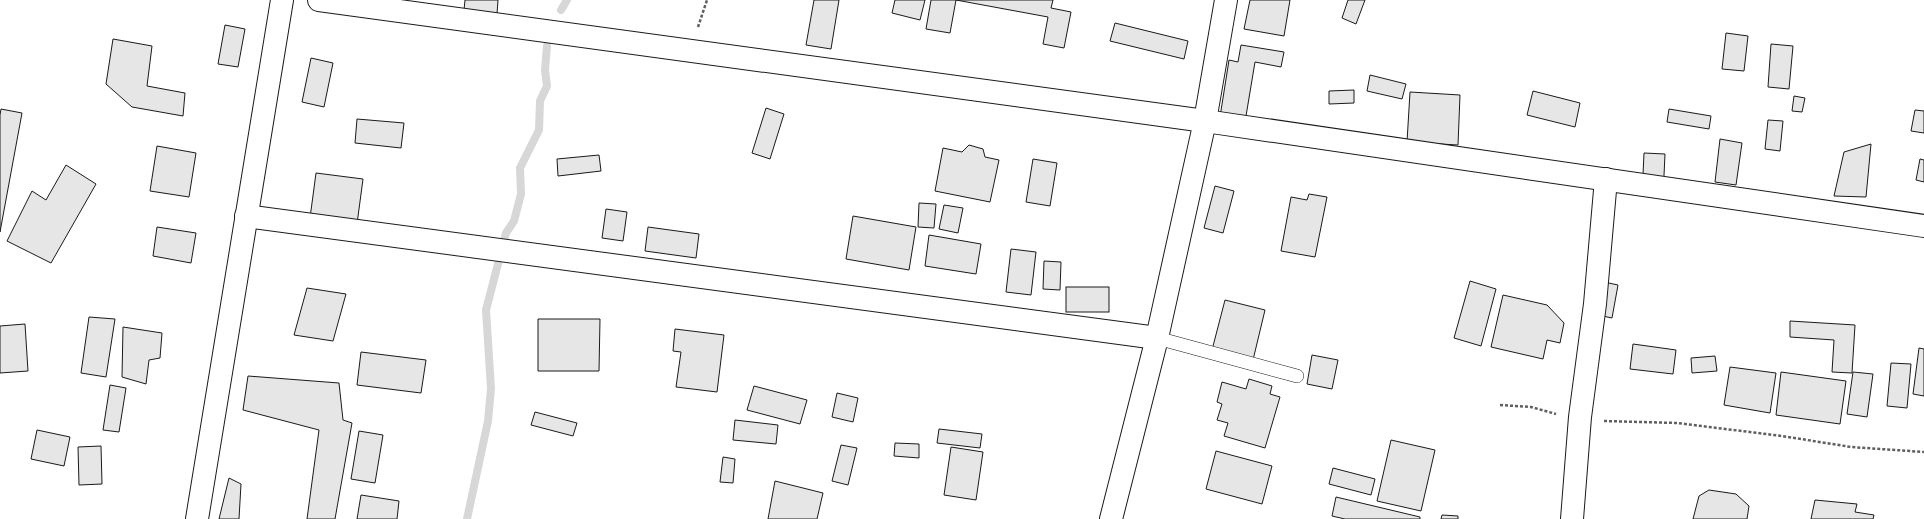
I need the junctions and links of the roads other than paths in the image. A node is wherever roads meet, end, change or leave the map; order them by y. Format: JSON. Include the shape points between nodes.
{"nodes":[{"id":1,"x":282,"y":0,"type":"edge"},
{"id":2,"x":319,"y":0,"type":"edge"},
{"id":3,"x":1226,"y":0,"type":"edge"},
{"id":4,"x":1205,"y":121,"type":"junction"},
{"id":5,"x":1606,"y":179,"type":"junction"},
{"id":6,"x":246,"y":216,"type":"junction"},
{"id":7,"x":1924,"y":226,"type":"edge"},
{"id":8,"x":1157,"y":338,"type":"junction"},
{"id":9,"x":1297,"y":376,"type":"dead end"},
{"id":10,"x":197,"y":519,"type":"edge"},
{"id":11,"x":1111,"y":519,"type":"edge"},
{"id":12,"x":1572,"y":519,"type":"edge"}],
"edges":[{"from":1,"to":6,"type":"street"},
{"from":2,"to":4,"type":"street"},
{"from":3,"to":4,"type":"street"},
{"from":4,"to":5,"type":"street"},
{"from":4,"to":8,"type":"street"},
{"from":5,"to":7,"type":"street"},
{"from":5,"to":12,"type":"street","via":[[1596,304],[1580,417]]},
{"from":6,"to":8,"type":"street"},
{"from":6,"to":10,"type":"street"},
{"from":8,"to":9,"type":"lane"},
{"from":8,"to":11,"type":"street"}]}
